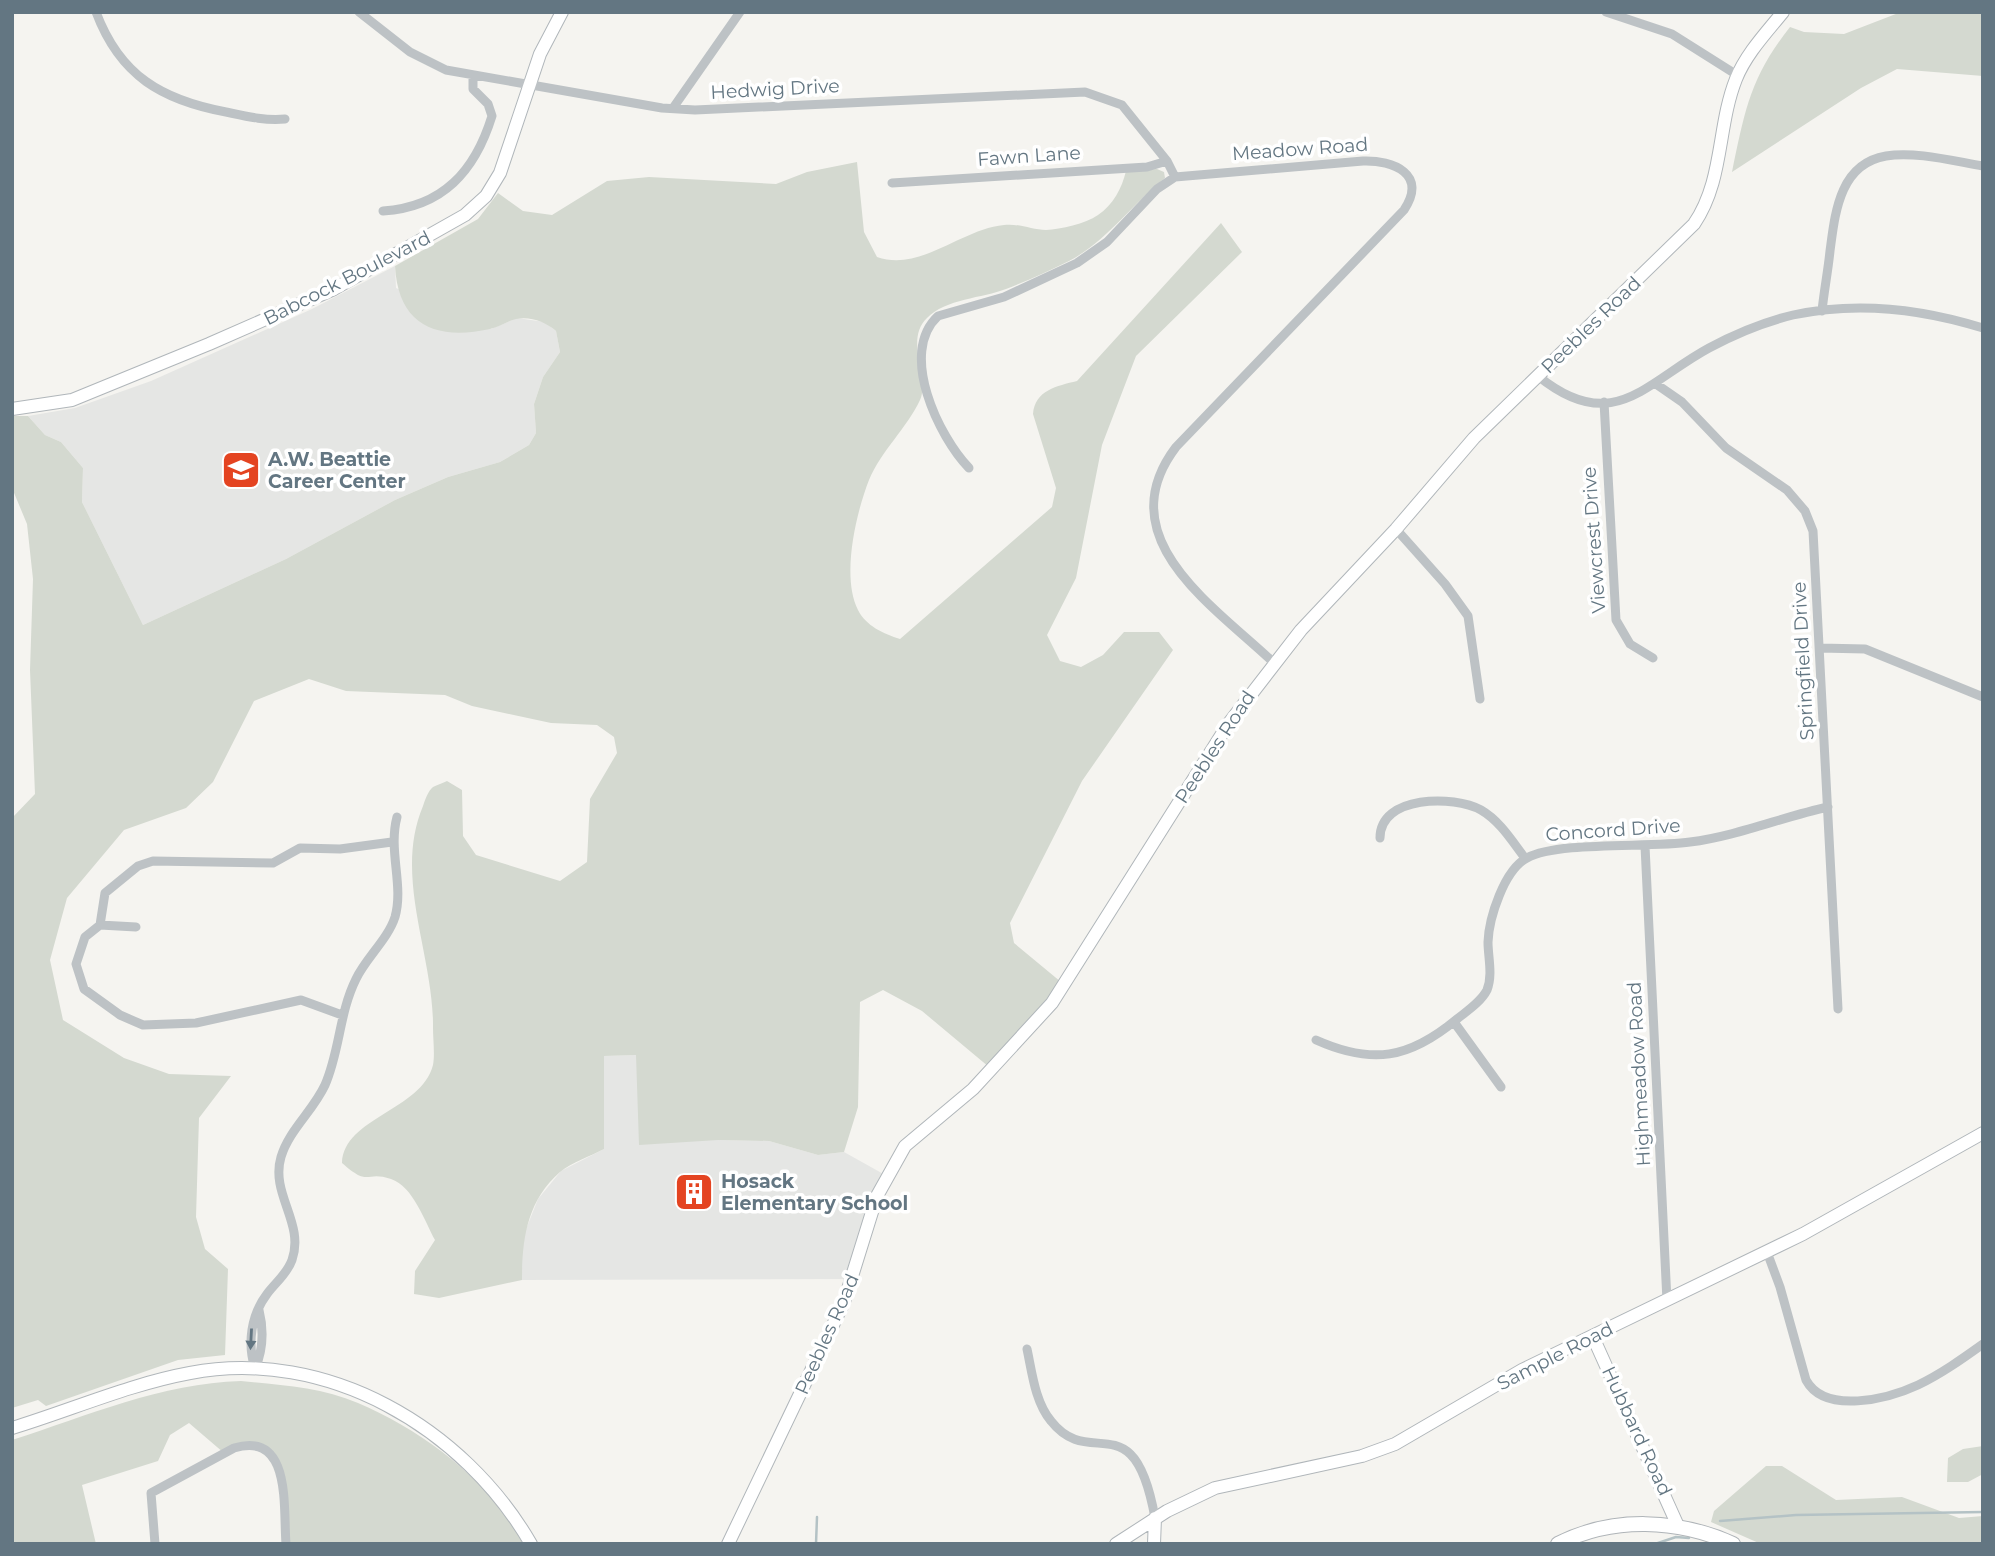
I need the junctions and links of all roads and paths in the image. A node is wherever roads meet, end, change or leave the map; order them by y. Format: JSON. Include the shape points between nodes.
{"nodes":[{"id":1,"x":96,"y":12,"type":"edge"},
{"id":2,"x":359,"y":12,"type":"edge"},
{"id":3,"x":562,"y":12,"type":"edge"},
{"id":4,"x":740,"y":12,"type":"edge"},
{"id":5,"x":1606,"y":12,"type":"edge"},
{"id":6,"x":1783,"y":12,"type":"edge"},
{"id":7,"x":1737,"y":75,"type":"junction"},
{"id":8,"x":473,"y":76,"type":"junction"},
{"id":9,"x":530,"y":85,"type":"junction"},
{"id":10,"x":673,"y":108,"type":"junction"},
{"id":11,"x":285,"y":118,"type":"dead end"},
{"id":12,"x":1167,"y":161,"type":"junction"},
{"id":13,"x":1983,"y":166,"type":"edge"},
{"id":14,"x":1174,"y":177,"type":"junction"},
{"id":15,"x":892,"y":183,"type":"dead end"},
{"id":16,"x":383,"y":211,"type":"dead end"},
{"id":17,"x":1822,"y":311,"type":"junction"},
{"id":18,"x":1983,"y":328,"type":"edge"},
{"id":19,"x":1538,"y":376,"type":"junction"},
{"id":20,"x":1656,"y":384,"type":"junction"},
{"id":21,"x":1604,"y":402,"type":"junction"},
{"id":22,"x":12,"y":409,"type":"edge"},
{"id":23,"x":969,"y":468,"type":"dead end"},
{"id":24,"x":1396,"y":529,"type":"junction"},
{"id":25,"x":1820,"y":648,"type":"junction"},
{"id":26,"x":1653,"y":658,"type":"dead end"},
{"id":27,"x":1273,"y":662,"type":"junction"},
{"id":28,"x":1983,"y":697,"type":"edge"},
{"id":29,"x":1480,"y":699,"type":"dead end"},
{"id":30,"x":1828,"y":807,"type":"junction"},
{"id":31,"x":397,"y":817,"type":"dead end"},
{"id":32,"x":1380,"y":838,"type":"dead end"},
{"id":33,"x":392,"y":842,"type":"junction"},
{"id":34,"x":1645,"y":846,"type":"junction"},
{"id":35,"x":1525,"y":858,"type":"junction"},
{"id":36,"x":100,"y":925,"type":"junction"},
{"id":37,"x":136,"y":927,"type":"dead end"},
{"id":38,"x":1838,"y":1009,"type":"dead end"},
{"id":39,"x":342,"y":1015,"type":"junction"},
{"id":40,"x":1454,"y":1022,"type":"junction"},
{"id":41,"x":1316,"y":1040,"type":"dead end"},
{"id":42,"x":1501,"y":1087,"type":"dead end"},
{"id":43,"x":1983,"y":1132,"type":"edge"},
{"id":44,"x":1767,"y":1252,"type":"junction"},
{"id":45,"x":1667,"y":1301,"type":"junction"},
{"id":46,"x":1593,"y":1337,"type":"junction"},
{"id":47,"x":1983,"y":1344,"type":"edge"},
{"id":48,"x":1027,"y":1349,"type":"dead end"},
{"id":49,"x":255,"y":1368,"type":"junction"},
{"id":50,"x":12,"y":1428,"type":"edge"},
{"id":51,"x":1155,"y":1518,"type":"junction"},
{"id":52,"x":1678,"y":1526,"type":"junction"},
{"id":53,"x":155,"y":1544,"type":"edge"},
{"id":54,"x":286,"y":1544,"type":"edge"},
{"id":55,"x":531,"y":1544,"type":"edge"},
{"id":56,"x":729,"y":1544,"type":"edge"},
{"id":57,"x":1116,"y":1544,"type":"edge"},
{"id":58,"x":1154,"y":1544,"type":"edge"},
{"id":59,"x":1558,"y":1544,"type":"edge"},
{"id":60,"x":1733,"y":1544,"type":"edge"}],
"edges":[{"from":1,"to":11,"type":"street","via":[[128,67],[158,92],[214,110]]},
{"from":2,"to":8,"type":"street","name":"Hedwig Drive","via":[[428,63]]},
{"from":3,"to":9,"type":"street","name":"Babcock Boulevard"},
{"from":4,"to":10,"type":"street"},
{"from":5,"to":7,"type":"street","via":[[1661,29]]},
{"from":6,"to":7,"type":"street","name":"Peebles Road"},
{"from":7,"to":19,"type":"street","name":"Peebles Road","via":[[1714,184],[1701,215]]},
{"from":8,"to":9,"type":"street","name":"Hedwig Drive"},
{"from":8,"to":16,"type":"street","via":[[473,89],[488,104],[492,116],[469,168],[451,187],[428,201]]},
{"from":9,"to":10,"type":"street","name":"Hedwig Drive"},
{"from":9,"to":22,"type":"street","name":"Babcock Boulevard","via":[[496,181],[457,221],[334,289],[211,343],[72,400]]},
{"from":10,"to":12,"type":"street","name":"Hedwig Drive","via":[[1085,92],[1122,105]]},
{"from":12,"to":14,"type":"street","name":"Hedwig Drive"},
{"from":12,"to":15,"type":"street","name":"Fawn Lane","via":[[1147,167]]},
{"from":13,"to":17,"type":"street","via":[[1896,155],[1879,158],[1855,173],[1837,203]]},
{"from":14,"to":23,"type":"street","via":[[1107,242],[1077,263],[1004,297],[942,312],[930,324],[923,345],[926,386],[938,424]]},
{"from":14,"to":27,"type":"street","name":"Meadow Road","via":[[1382,161],[1398,166],[1410,187],[1404,210],[1176,447],[1159,475],[1153,514],[1163,551]]},
{"from":17,"to":18,"type":"street","via":[[1914,311]]},
{"from":17,"to":20,"type":"street","via":[[1783,318],[1732,337]]},
{"from":19,"to":21,"type":"street","via":[[1570,395]]},
{"from":19,"to":24,"type":"street","name":"Peebles Road","via":[[1474,438]]},
{"from":20,"to":21,"type":"street","via":[[1632,398]]},
{"from":20,"to":25,"type":"street","name":"Springfield Drive","via":[[1682,402],[1726,448],[1787,490],[1805,512],[1815,543]]},
{"from":21,"to":26,"type":"street","name":"Viewcrest Drive","via":[[1616,620],[1630,644]]},
{"from":24,"to":27,"type":"street","name":"Peebles Road"},
{"from":24,"to":29,"type":"street","via":[[1468,616]]},
{"from":25,"to":28,"type":"street","via":[[1864,649]]},
{"from":25,"to":30,"type":"street","name":"Springfield Drive"},
{"from":27,"to":56,"type":"street","name":"Peebles Road","via":[[1229,723],[1052,1003],[992,1070],[918,1133],[895,1159],[877,1196],[844,1302]]},
{"from":30,"to":34,"type":"street","name":"Concord Drive","via":[[1706,840]]},
{"from":30,"to":38,"type":"street","name":"Springfield Drive"},
{"from":31,"to":33,"type":"street"},
{"from":32,"to":35,"type":"street","via":[[1383,824],[1396,812],[1429,800],[1448,800],[1471,805],[1490,817]]},
{"from":33,"to":36,"type":"street","via":[[340,849],[300,848],[273,863],[153,861],[138,866],[105,893]]},
{"from":33,"to":39,"type":"street","via":[[396,914],[356,979]]},
{"from":34,"to":35,"type":"street","name":"Concord Drive","via":[[1555,850]]},
{"from":34,"to":45,"type":"street","name":"Highmeadow Road"},
{"from":35,"to":40,"type":"street","name":"Concord Drive","via":[[1507,881],[1490,927],[1488,988]]},
{"from":36,"to":37,"type":"street"},
{"from":36,"to":39,"type":"street","via":[[85,937],[76,964],[84,989],[120,1015],[143,1024],[197,1023],[301,1000]]},
{"from":39,"to":49,"type":"street","via":[[337,1050],[325,1084],[278,1165],[278,1185],[296,1242],[287,1270],[259,1310],[261,1354]]},
{"from":40,"to":41,"type":"street","name":"Concord Drive","via":[[1413,1048],[1386,1055],[1351,1054]]},
{"from":40,"to":42,"type":"street"},
{"from":43,"to":44,"type":"street","name":"Sample Road"},
{"from":44,"to":45,"type":"street","name":"Sample Road"},
{"from":44,"to":47,"type":"street","via":[[1806,1380],[1825,1398],[1852,1400],[1914,1387]]},
{"from":45,"to":46,"type":"street","name":"Sample Road"},
{"from":46,"to":51,"type":"street","name":"Sample Road","via":[[1522,1370],[1378,1451],[1235,1482],[1193,1497]]},
{"from":46,"to":52,"type":"street","name":"Hubbard Road"},
{"from":48,"to":51,"type":"street","via":[[1039,1399],[1049,1419],[1069,1436],[1114,1444],[1134,1455],[1146,1479]]},
{"from":49,"to":50,"type":"street","via":[[165,1378]]},
{"from":49,"to":55,"type":"street","via":[[342,1385],[411,1419],[471,1466],[508,1507]]},
{"from":51,"to":57,"type":"street","name":"Sample Road"},
{"from":51,"to":58,"type":"street"},
{"from":52,"to":59,"type":"main road","via":[[1604,1528]]},
{"from":52,"to":60,"type":"main road"},
{"from":53,"to":54,"type":"street","via":[[151,1493],[203,1464],[254,1445],[271,1452],[279,1468]]}]}
